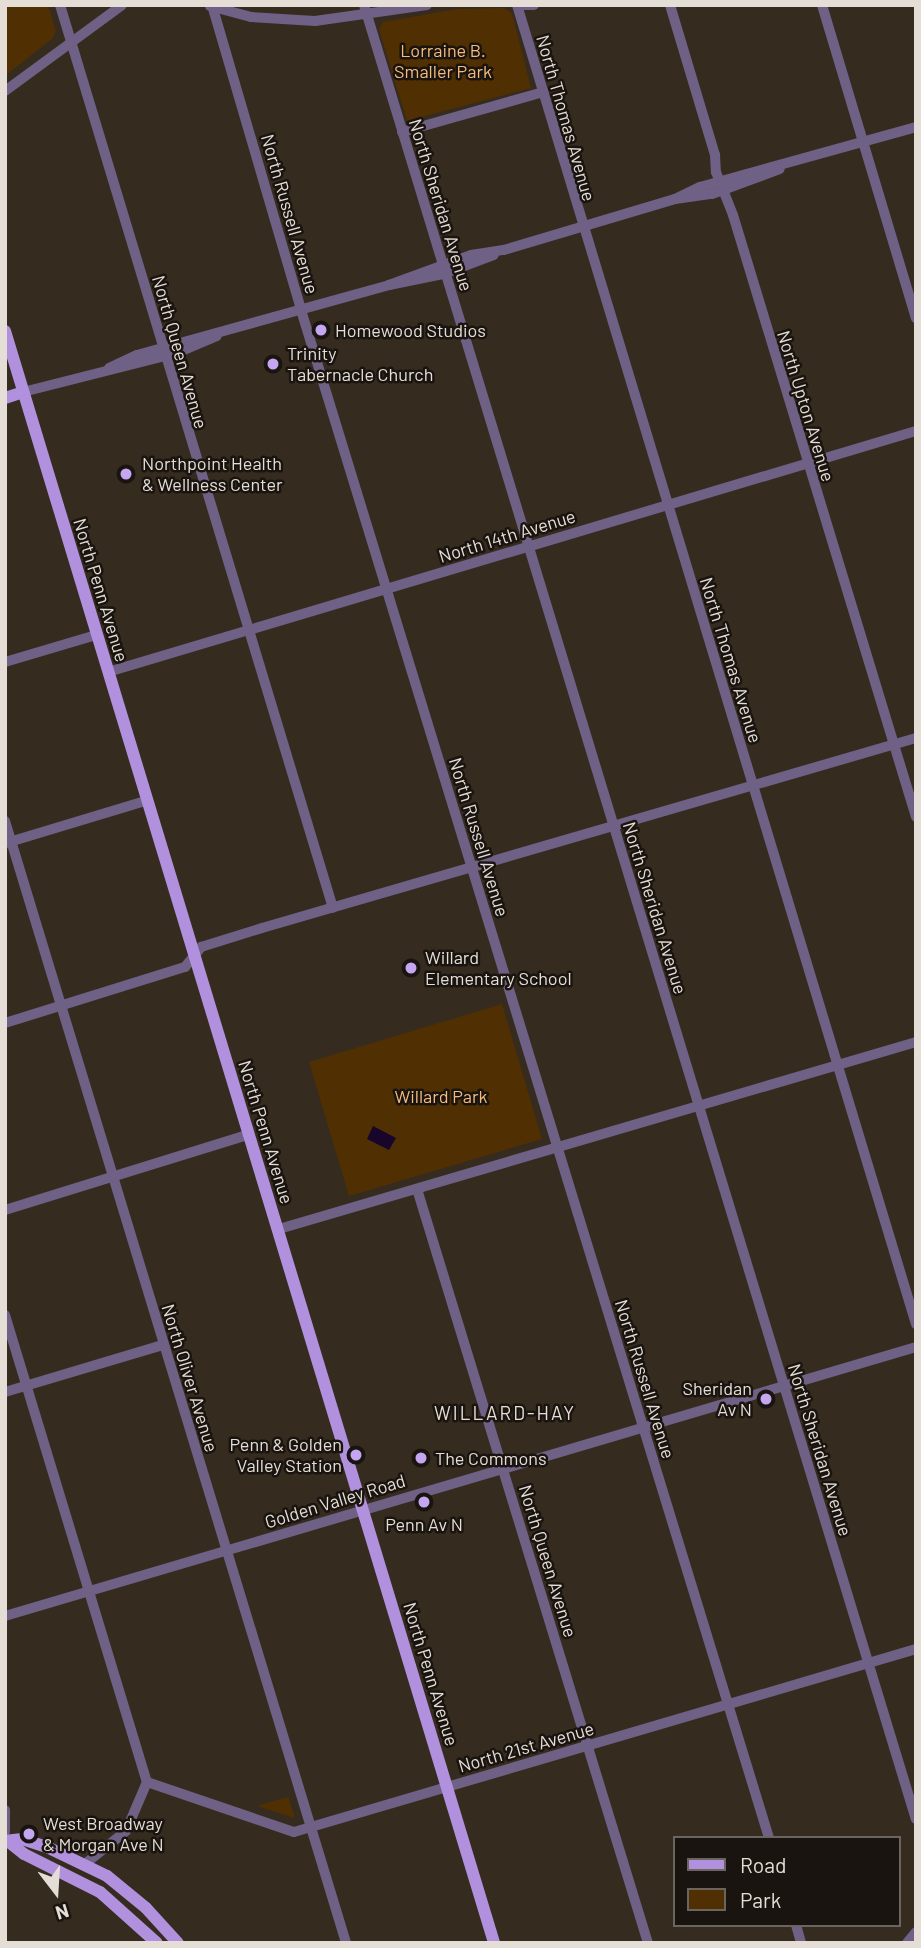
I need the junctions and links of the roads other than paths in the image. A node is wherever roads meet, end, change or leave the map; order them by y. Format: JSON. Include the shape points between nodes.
{"nodes":[{"id":1,"x":60,"y":5,"type":"edge"},
{"id":2,"x":122,"y":5,"type":"edge"},
{"id":3,"x":364,"y":5,"type":"edge"},
{"id":4,"x":427,"y":5,"type":"edge"},
{"id":5,"x":517,"y":5,"type":"edge"},
{"id":6,"x":523,"y":5,"type":"edge"},
{"id":7,"x":534,"y":5,"type":"edge"},
{"id":8,"x":670,"y":5,"type":"edge"},
{"id":9,"x":822,"y":5,"type":"edge"},
{"id":10,"x":211,"y":6,"type":"edge"},
{"id":11,"x":367,"y":16,"type":"junction"},
{"id":12,"x":71,"y":42,"type":"junction"},
{"id":13,"x":5,"y":91,"type":"edge"},
{"id":14,"x":543,"y":92,"type":"junction"},
{"id":15,"x":916,"y":127,"type":"edge"},
{"id":16,"x":402,"y":132,"type":"junction"},
{"id":17,"x":860,"y":144,"type":"junction"},
{"id":18,"x":720,"y":186,"type":"junction"},
{"id":19,"x":581,"y":227,"type":"junction"},
{"id":20,"x":442,"y":269,"type":"junction"},
{"id":21,"x":301,"y":310,"type":"junction"},
{"id":22,"x":916,"y":318,"type":"edge"},
{"id":23,"x":5,"y":331,"type":"edge"},
{"id":24,"x":162,"y":352,"type":"junction"},
{"id":25,"x":23,"y":392,"type":"junction"},
{"id":26,"x":5,"y":398,"type":"edge"},
{"id":27,"x":916,"y":431,"type":"edge"},
{"id":28,"x":807,"y":464,"type":"junction"},
{"id":29,"x":667,"y":505,"type":"junction"},
{"id":30,"x":528,"y":548,"type":"junction"},
{"id":31,"x":386,"y":588,"type":"junction"},
{"id":32,"x":247,"y":629,"type":"junction"},
{"id":33,"x":96,"y":635,"type":"junction"},
{"id":34,"x":5,"y":662,"type":"edge"},
{"id":35,"x":108,"y":672,"type":"junction"},
{"id":36,"x":916,"y":738,"type":"edge"},
{"id":37,"x":894,"y":745,"type":"junction"},
{"id":38,"x":752,"y":784,"type":"junction"},
{"id":39,"x":148,"y":800,"type":"junction"},
{"id":40,"x":916,"y":817,"type":"edge"},
{"id":41,"x":5,"y":821,"type":"edge"},
{"id":42,"x":614,"y":826,"type":"junction"},
{"id":43,"x":8,"y":843,"type":"edge"},
{"id":44,"x":471,"y":867,"type":"junction"},
{"id":45,"x":333,"y":908,"type":"junction"},
{"id":46,"x":195,"y":959,"type":"junction"},
{"id":47,"x":61,"y":1006,"type":"junction"},
{"id":48,"x":5,"y":1023,"type":"edge"},
{"id":49,"x":916,"y":1042,"type":"edge"},
{"id":50,"x":838,"y":1064,"type":"junction"},
{"id":51,"x":698,"y":1106,"type":"junction"},
{"id":52,"x":248,"y":1135,"type":"junction"},
{"id":53,"x":557,"y":1147,"type":"junction"},
{"id":54,"x":113,"y":1177,"type":"junction"},
{"id":55,"x":417,"y":1189,"type":"junction"},
{"id":56,"x":5,"y":1210,"type":"edge"},
{"id":57,"x":279,"y":1229,"type":"junction"},
{"id":58,"x":5,"y":1315,"type":"edge"},
{"id":59,"x":916,"y":1324,"type":"edge"},
{"id":60,"x":163,"y":1345,"type":"junction"},
{"id":61,"x":916,"y":1347,"type":"edge"},
{"id":62,"x":784,"y":1384,"type":"junction"},
{"id":63,"x":27,"y":1386,"type":"junction"},
{"id":64,"x":5,"y":1392,"type":"edge"},
{"id":65,"x":643,"y":1426,"type":"junction"},
{"id":66,"x":503,"y":1467,"type":"junction"},
{"id":67,"x":363,"y":1509,"type":"junction"},
{"id":68,"x":226,"y":1550,"type":"junction"},
{"id":69,"x":89,"y":1591,"type":"junction"},
{"id":70,"x":5,"y":1616,"type":"edge"},
{"id":71,"x":916,"y":1649,"type":"edge"},
{"id":72,"x":869,"y":1663,"type":"junction"},
{"id":73,"x":728,"y":1704,"type":"junction"},
{"id":74,"x":588,"y":1745,"type":"junction"},
{"id":75,"x":147,"y":1782,"type":"junction"},
{"id":76,"x":447,"y":1787,"type":"junction"},
{"id":77,"x":5,"y":1810,"type":"edge"},
{"id":78,"x":916,"y":1819,"type":"edge"},
{"id":79,"x":308,"y":1829,"type":"junction"},
{"id":80,"x":768,"y":1836,"type":"edge"},
{"id":81,"x":7,"y":1838,"type":"edge"},
{"id":82,"x":85,"y":1864,"type":"junction"},
{"id":83,"x":916,"y":1932,"type":"edge"},
{"id":84,"x":157,"y":1943,"type":"edge"},
{"id":85,"x":178,"y":1943,"type":"edge"},
{"id":86,"x":346,"y":1943,"type":"edge"},
{"id":87,"x":494,"y":1943,"type":"edge"},
{"id":88,"x":648,"y":1943,"type":"edge"},
{"id":89,"x":907,"y":1943,"type":"edge"}],
"edges":[{"from":1,"to":12,"type":"street","name":"North Queen Avenue"},
{"from":2,"to":12,"type":"street"},
{"from":3,"to":11,"type":"street","name":"North Sheridan Avenue"},
{"from":4,"to":11,"type":"street"},
{"from":5,"to":14,"type":"street","name":"North Thomas Avenue"},
{"from":6,"to":7,"type":"street"},
{"from":8,"to":18,"type":"street","name":"North Upton Avenue"},
{"from":9,"to":17,"type":"street"},
{"from":10,"to":11,"type":"street","via":[[294,21]]},
{"from":10,"to":21,"type":"street","name":"North Russell Avenue"},
{"from":11,"to":16,"type":"street","name":"North Sheridan Avenue"},
{"from":12,"to":13,"type":"street"},
{"from":12,"to":24,"type":"street","name":"North Queen Avenue"},
{"from":14,"to":16,"type":"street"},
{"from":14,"to":19,"type":"street","name":"North Thomas Avenue"},
{"from":15,"to":17,"type":"street"},
{"from":16,"to":20,"type":"street","name":"North Sheridan Avenue"},
{"from":17,"to":18,"type":"street"},
{"from":17,"to":22,"type":"street"},
{"from":18,"to":19,"type":"street"},
{"from":18,"to":28,"type":"street","name":"North Upton Avenue"},
{"from":19,"to":20,"type":"street"},
{"from":19,"to":29,"type":"street","name":"North Thomas Avenue"},
{"from":20,"to":21,"type":"street"},
{"from":20,"to":30,"type":"street","name":"North Sheridan Avenue"},
{"from":21,"to":24,"type":"street"},
{"from":21,"to":31,"type":"street","name":"North Russell Avenue"},
{"from":23,"to":25,"type":"main road","name":"North Penn Avenue"},
{"from":24,"to":25,"type":"street"},
{"from":24,"to":32,"type":"street","name":"North Queen Avenue"},
{"from":25,"to":26,"type":"main road"},
{"from":25,"to":33,"type":"main road","name":"North Penn Avenue"},
{"from":27,"to":28,"type":"street","name":"North 14th Avenue"},
{"from":28,"to":29,"type":"street","name":"North 14th Avenue"},
{"from":28,"to":37,"type":"street","name":"North Upton Avenue"},
{"from":29,"to":30,"type":"street","name":"North 14th Avenue"},
{"from":29,"to":38,"type":"street","name":"North Thomas Avenue"},
{"from":30,"to":31,"type":"street","name":"North 14th Avenue"},
{"from":30,"to":42,"type":"street","name":"North Sheridan Avenue"},
{"from":31,"to":32,"type":"street","name":"North 14th Avenue"},
{"from":31,"to":44,"type":"street","name":"North Russell Avenue"},
{"from":32,"to":35,"type":"street","name":"North 14th Avenue"},
{"from":32,"to":45,"type":"street","name":"North Queen Avenue"},
{"from":33,"to":34,"type":"street"},
{"from":33,"to":35,"type":"main road","name":"North Penn Avenue"},
{"from":35,"to":39,"type":"main road","name":"North Penn Avenue"},
{"from":36,"to":37,"type":"street"},
{"from":37,"to":38,"type":"street"},
{"from":37,"to":40,"type":"street","name":"North Upton Avenue"},
{"from":38,"to":42,"type":"street"},
{"from":38,"to":50,"type":"street","name":"North Thomas Avenue"},
{"from":39,"to":43,"type":"street"},
{"from":39,"to":46,"type":"main road","name":"North Penn Avenue"},
{"from":41,"to":43,"type":"street","name":"North Oliver Avenue"},
{"from":42,"to":44,"type":"street"},
{"from":42,"to":51,"type":"street","name":"North Sheridan Avenue"},
{"from":43,"to":47,"type":"street","name":"North Oliver Avenue"},
{"from":44,"to":45,"type":"street"},
{"from":44,"to":53,"type":"street","name":"North Russell Avenue"},
{"from":45,"to":46,"type":"street","via":[[201,947]]},
{"from":46,"to":47,"type":"street","via":[[185,967]]},
{"from":46,"to":52,"type":"main road","name":"North Penn Avenue"},
{"from":47,"to":48,"type":"street"},
{"from":47,"to":54,"type":"street","name":"North Oliver Avenue"},
{"from":49,"to":50,"type":"street"},
{"from":50,"to":51,"type":"street"},
{"from":50,"to":59,"type":"street","name":"North Thomas Avenue"},
{"from":51,"to":53,"type":"street"},
{"from":51,"to":62,"type":"street","name":"North Sheridan Avenue"},
{"from":52,"to":54,"type":"street"},
{"from":52,"to":57,"type":"main road","name":"North Penn Avenue"},
{"from":53,"to":55,"type":"street"},
{"from":53,"to":65,"type":"street","name":"North Russell Avenue"},
{"from":54,"to":56,"type":"street"},
{"from":54,"to":60,"type":"street","name":"North Oliver Avenue"},
{"from":55,"to":57,"type":"street"},
{"from":55,"to":66,"type":"street","name":"North Queen Avenue"},
{"from":57,"to":67,"type":"main road","name":"North Penn Avenue"},
{"from":58,"to":63,"type":"street"},
{"from":60,"to":63,"type":"street"},
{"from":60,"to":68,"type":"street","name":"North Oliver Avenue"},
{"from":61,"to":62,"type":"street","name":"Golden Valley Road"},
{"from":62,"to":65,"type":"street","name":"Golden Valley Road"},
{"from":62,"to":72,"type":"street","name":"North Sheridan Avenue"},
{"from":63,"to":64,"type":"street"},
{"from":63,"to":69,"type":"street"},
{"from":65,"to":66,"type":"street","name":"Golden Valley Road"},
{"from":65,"to":73,"type":"street","name":"North Russell Avenue"},
{"from":66,"to":67,"type":"street","name":"Golden Valley Road"},
{"from":66,"to":74,"type":"street","name":"North Queen Avenue"},
{"from":67,"to":68,"type":"street","name":"Golden Valley Road"},
{"from":67,"to":76,"type":"main road","name":"North Penn Avenue"},
{"from":68,"to":69,"type":"street","name":"Golden Valley Road"},
{"from":68,"to":79,"type":"street","name":"North Oliver Avenue"},
{"from":69,"to":70,"type":"street","name":"Golden Valley Road"},
{"from":69,"to":75,"type":"street"},
{"from":71,"to":72,"type":"street","name":"North 21st Avenue"},
{"from":72,"to":73,"type":"street","name":"North 21st Avenue"},
{"from":72,"to":78,"type":"street","name":"North Sheridan Avenue"},
{"from":73,"to":74,"type":"street","name":"North 21st Avenue"},
{"from":73,"to":80,"type":"street","name":"North Russell Avenue"},
{"from":74,"to":76,"type":"street","name":"North 21st Avenue"},
{"from":74,"to":88,"type":"street","name":"North Queen Avenue"},
{"from":75,"to":79,"type":"street","name":"North 21st Avenue","via":[[294,1832]]},
{"from":75,"to":82,"type":"street","via":[[126,1831]]},
{"from":76,"to":79,"type":"street","name":"North 21st Avenue"},
{"from":76,"to":87,"type":"main road","name":"North Penn Avenue"},
{"from":77,"to":81,"type":"street"},
{"from":79,"to":86,"type":"street","name":"North Oliver Avenue"},
{"from":81,"to":82,"type":"main road","via":[[22,1839]]},
{"from":81,"to":84,"type":"main road","via":[[24,1854],[100,1892]]},
{"from":82,"to":85,"type":"main road","via":[[129,1893]]},
{"from":83,"to":89,"type":"street"}]}
